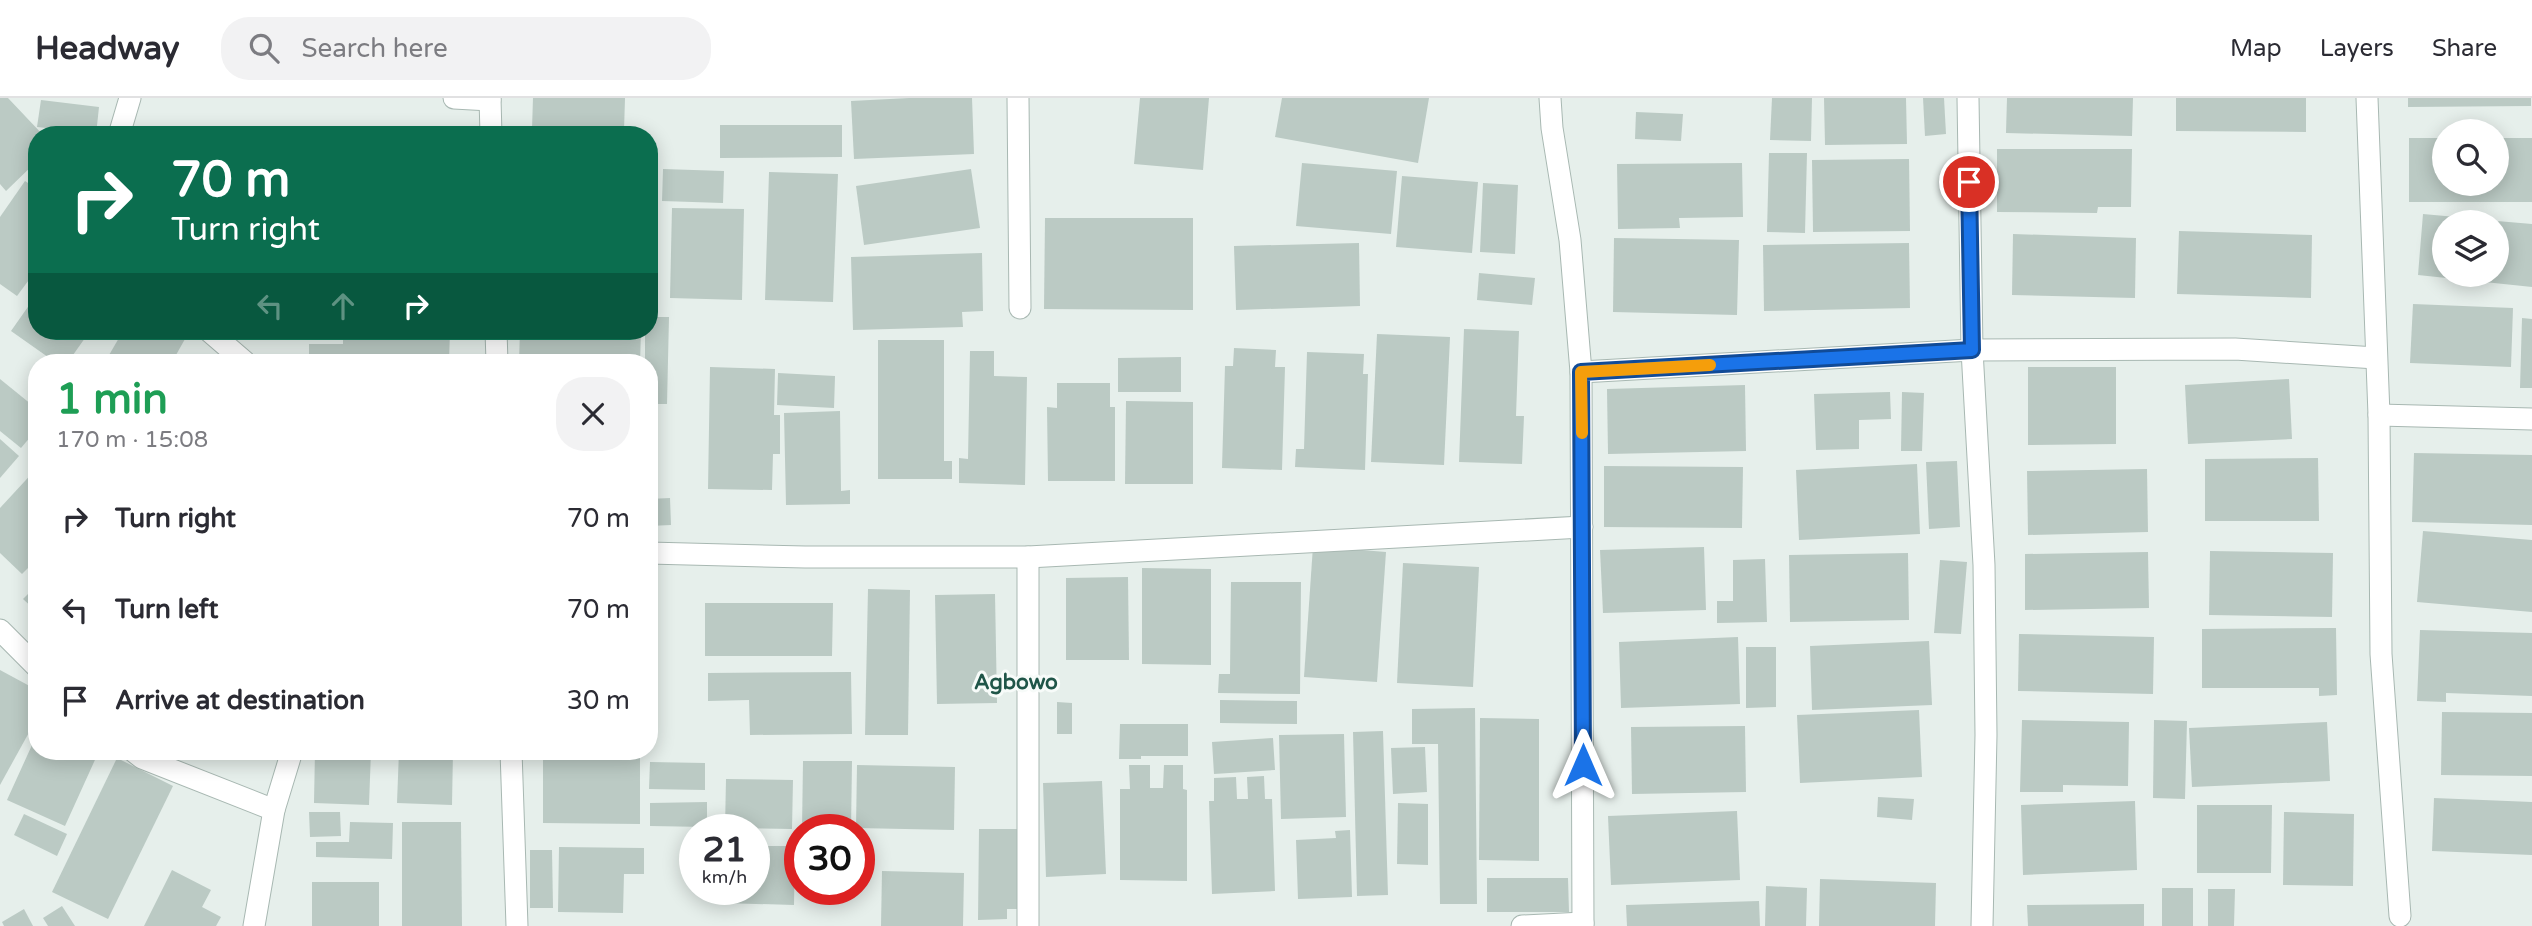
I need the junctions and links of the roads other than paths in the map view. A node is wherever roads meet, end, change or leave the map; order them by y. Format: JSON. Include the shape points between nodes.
{"nodes":[{"id":1,"x":130,"y":98,"type":"edge"},
{"id":2,"x":454,"y":98,"type":"edge"},
{"id":3,"x":1018,"y":98,"type":"edge"},
{"id":4,"x":1550,"y":98,"type":"edge"},
{"id":5,"x":1968,"y":98,"type":"edge"},
{"id":6,"x":2367,"y":98,"type":"edge"},
{"id":7,"x":490,"y":99,"type":"edge"},
{"id":8,"x":122,"y":126,"type":"edge"},
{"id":9,"x":491,"y":126,"type":"edge"},
{"id":10,"x":1020,"y":308,"type":"dead end"},
{"id":11,"x":219,"y":340,"type":"edge"},
{"id":12,"x":1972,"y":350,"type":"junction"},
{"id":13,"x":236,"y":354,"type":"edge"},
{"id":14,"x":2376,"y":358,"type":"junction"},
{"id":15,"x":1581,"y":372,"type":"junction"},
{"id":16,"x":2379,"y":415,"type":"junction"},
{"id":17,"x":2532,"y":419,"type":"edge"},
{"id":18,"x":1582,"y":527,"type":"junction"},
{"id":19,"x":658,"y":554,"type":"edge"},
{"id":20,"x":1028,"y":557,"type":"junction"},
{"id":21,"x":0,"y":630,"type":"edge"},
{"id":22,"x":28,"y":658,"type":"edge"},
{"id":23,"x":147,"y":760,"type":"edge"},
{"id":24,"x":289,"y":760,"type":"edge"},
{"id":25,"x":510,"y":760,"type":"edge"},
{"id":26,"x":274,"y":810,"type":"junction"},
{"id":27,"x":2400,"y":916,"type":"dead end"},
{"id":28,"x":1583,"y":925,"type":"edge"},
{"id":29,"x":254,"y":926,"type":"edge"},
{"id":30,"x":517,"y":926,"type":"edge"},
{"id":31,"x":1028,"y":926,"type":"edge"},
{"id":32,"x":1522,"y":926,"type":"edge"},
{"id":33,"x":1982,"y":926,"type":"edge"}],
"edges":[{"from":1,"to":8,"type":"street"},
{"from":2,"to":7,"type":"street"},
{"from":3,"to":10,"type":"street"},
{"from":4,"to":15,"type":"street","via":[[1570,240]]},
{"from":5,"to":12,"type":"street"},
{"from":6,"to":14,"type":"street"},
{"from":7,"to":9,"type":"street"},
{"from":11,"to":13,"type":"street"},
{"from":12,"to":14,"type":"street","via":[[2235,349]]},
{"from":12,"to":15,"type":"street"},
{"from":12,"to":33,"type":"street","via":[[1984,578]]},
{"from":14,"to":16,"type":"street"},
{"from":15,"to":18,"type":"street"},
{"from":16,"to":17,"type":"street"},
{"from":16,"to":27,"type":"street","via":[[2381,654]]},
{"from":18,"to":20,"type":"street"},
{"from":18,"to":28,"type":"street"},
{"from":19,"to":20,"type":"street"},
{"from":20,"to":31,"type":"street"},
{"from":21,"to":22,"type":"street"},
{"from":23,"to":26,"type":"street"},
{"from":24,"to":26,"type":"street"},
{"from":25,"to":30,"type":"street"},
{"from":26,"to":29,"type":"street"},
{"from":28,"to":32,"type":"street"}]}
